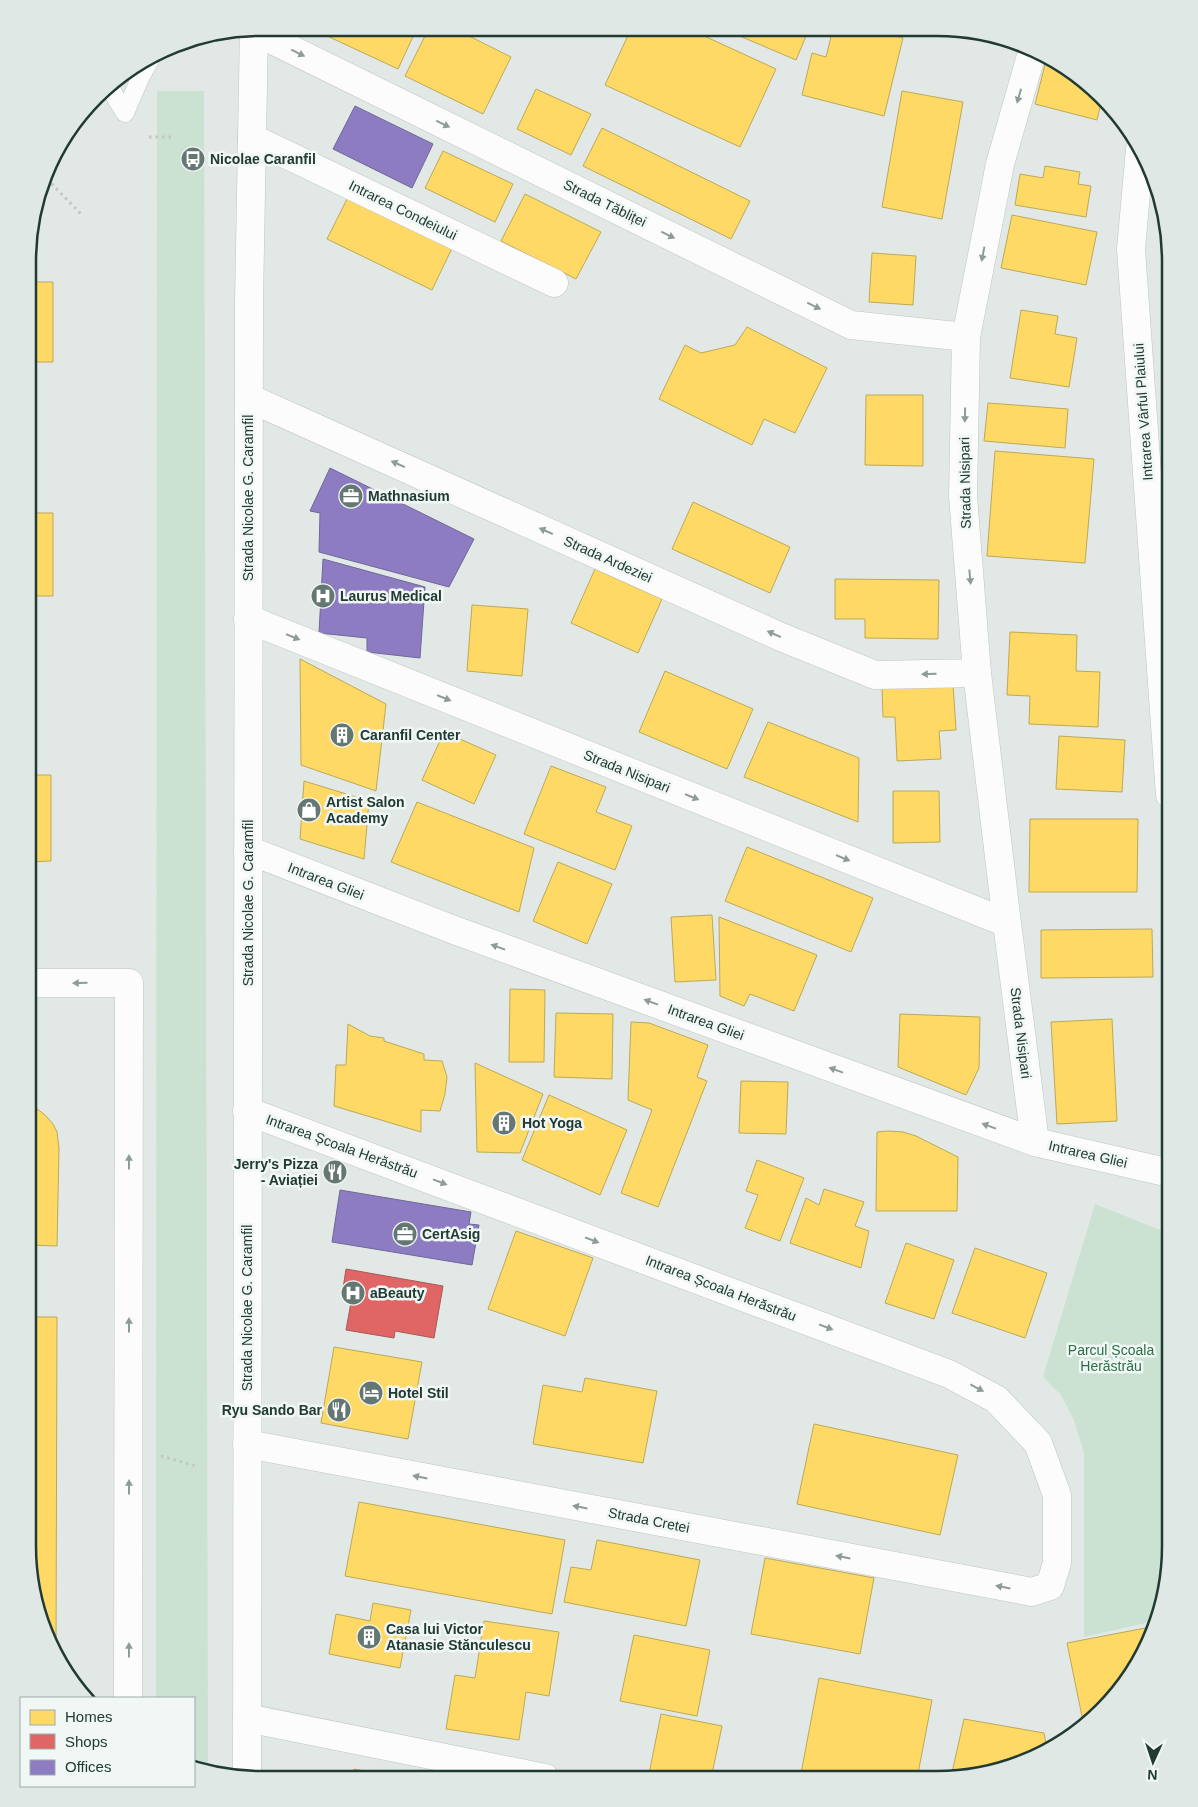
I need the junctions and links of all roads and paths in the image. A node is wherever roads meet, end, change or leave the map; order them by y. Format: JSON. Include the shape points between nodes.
{"nodes":[{"id":1,"x":266,"y":36,"type":"edge"},
{"id":2,"x":254,"y":37,"type":"edge"},
{"id":3,"x":1031,"y":57,"type":"edge"},
{"id":4,"x":145,"y":68,"type":"edge"},
{"id":5,"x":112,"y":93,"type":"edge"},
{"id":6,"x":149,"y":137,"type":"dead end"},
{"id":7,"x":172,"y":137,"type":"dead end"},
{"id":8,"x":252,"y":138,"type":"junction"},
{"id":9,"x":1139,"y":162,"type":"edge"},
{"id":10,"x":50,"y":182,"type":"edge"},
{"id":11,"x":81,"y":214,"type":"dead end"},
{"id":12,"x":554,"y":283,"type":"dead end"},
{"id":13,"x":966,"y":337,"type":"junction"},
{"id":14,"x":249,"y":398,"type":"junction"},
{"id":15,"x":248,"y":619,"type":"junction"},
{"id":16,"x":977,"y":673,"type":"junction"},
{"id":17,"x":1162,"y":683,"type":"edge"},
{"id":18,"x":248,"y":850,"type":"junction"},
{"id":19,"x":1007,"y":924,"type":"junction"},
{"id":20,"x":36,"y":983,"type":"edge"},
{"id":21,"x":247,"y":1110,"type":"junction"},
{"id":22,"x":1035,"y":1142,"type":"junction"},
{"id":23,"x":1162,"y":1171,"type":"edge"},
{"id":24,"x":246,"y":1444,"type":"junction"},
{"id":25,"x":1050,"y":1586,"type":"joint"},
{"id":26,"x":128,"y":1697,"type":"edge"},
{"id":27,"x":247,"y":1718,"type":"junction"},
{"id":28,"x":247,"y":1770,"type":"edge"},
{"id":29,"x":510,"y":1771,"type":"edge"}],
"edges":[{"from":1,"to":13,"type":"street","name":"Strada Tăbliței","one_way":true,"via":[[851,325]]},
{"from":2,"to":8,"type":"street","name":"Strada Nicolae G. Caramfil"},
{"from":3,"to":13,"type":"street","name":"Strada Nisipari","one_way":true,"via":[[1000,164]]},
{"from":4,"to":5,"type":"lane","via":[[124,113]]},
{"from":6,"to":7,"type":"path"},
{"from":8,"to":12,"type":"street","name":"Intrarea Condeiului"},
{"from":8,"to":14,"type":"street","name":"Strada Nicolae G. Caramfil"},
{"from":9,"to":17,"type":"street","name":"Intrarea Vârful Plaiului","via":[[1131,249]]},
{"from":10,"to":11,"type":"path"},
{"from":13,"to":16,"type":"street","name":"Strada Nisipari","one_way":true,"via":[[963,496]]},
{"from":14,"to":15,"type":"street","name":"Strada Nicolae G. Caramfil"},
{"from":16,"to":14,"type":"street","name":"Strada Ardeziei","one_way":true,"via":[[875,675],[781,637]]},
{"from":15,"to":18,"type":"street","name":"Strada Nicolae G. Caramfil"},
{"from":15,"to":19,"type":"street","name":"Strada Nisipari","one_way":true},
{"from":16,"to":19,"type":"street","name":"Strada Nisipari"},
{"from":18,"to":21,"type":"street","name":"Strada Nicolae G. Caramfil"},
{"from":22,"to":18,"type":"street","name":"Intrarea Gliei","one_way":true,"via":[[463,934]]},
{"from":19,"to":22,"type":"street","name":"Strada Nisipari"},
{"from":26,"to":20,"type":"street","one_way":true,"via":[[129,983]]},
{"from":21,"to":24,"type":"street","name":"Strada Nicolae G. Caramfil"},
{"from":21,"to":25,"type":"street","name":"Intrarea Școala Herăstrău","one_way":true,"via":[[949,1374],[996,1399],[1038,1443],[1058,1495],[1058,1563]]},
{"from":22,"to":23,"type":"street","name":"Intrarea Gliei"},
{"from":25,"to":24,"type":"street","name":"Strada Cretei","one_way":true,"via":[[1032,1592]]},
{"from":24,"to":27,"type":"street","name":"Strada Nicolae G. Caramfil"},
{"from":27,"to":28,"type":"street","name":"Strada Nicolae G. Caramfil"},
{"from":27,"to":29,"type":"street"}]}
